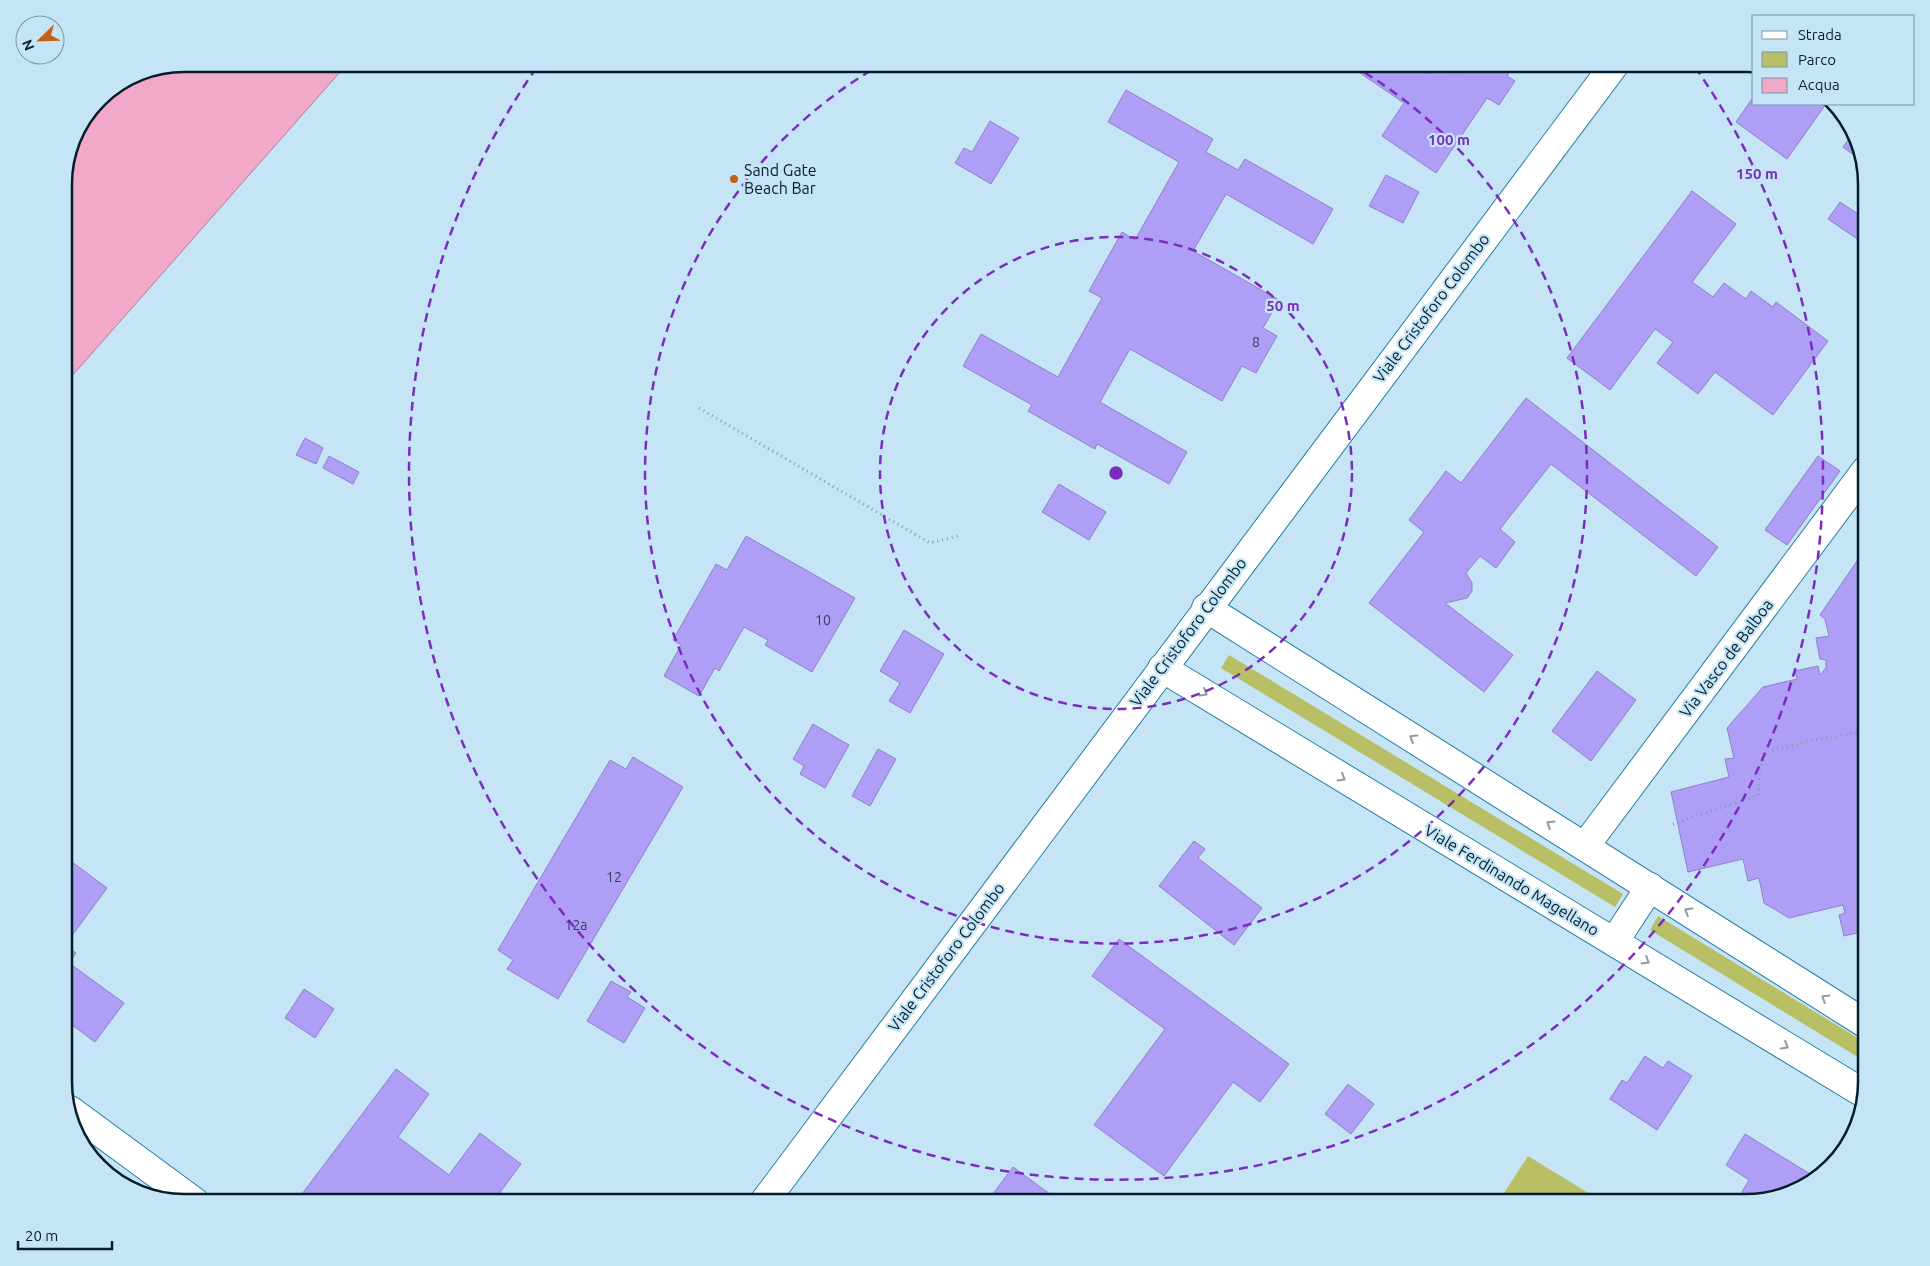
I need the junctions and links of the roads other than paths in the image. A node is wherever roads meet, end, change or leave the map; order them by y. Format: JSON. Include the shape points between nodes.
{"nodes":[{"id":1,"x":1609,"y":72,"type":"edge"},
{"id":2,"x":1858,"y":481,"type":"edge"},
{"id":3,"x":1206,"y":608,"type":"junction"},
{"id":4,"x":1162,"y":668,"type":"junction"},
{"id":5,"x":1585,"y":846,"type":"junction"},
{"id":6,"x":1650,"y":887,"type":"junction"},
{"id":7,"x":1614,"y":942,"type":"junction"},
{"id":8,"x":1858,"y":1019,"type":"edge"},
{"id":9,"x":1857,"y":1090,"type":"edge"},
{"id":10,"x":78,"y":1116,"type":"edge"},
{"id":11,"x":184,"y":1194,"type":"edge"},
{"id":12,"x":770,"y":1194,"type":"edge"}],
"edges":[{"from":1,"to":3,"type":"street","name":"Viale Cristoforo Colombo"},
{"from":2,"to":5,"type":"street","name":"Via Vasco de Balboa"},
{"from":3,"to":4,"type":"street","name":"Viale Cristoforo Colombo"},
{"from":5,"to":3,"type":"street","one_way":true},
{"from":4,"to":7,"type":"street","name":"Viale Ferdinando Magellano","one_way":true},
{"from":4,"to":12,"type":"street","name":"Viale Cristoforo Colombo"},
{"from":5,"to":6,"type":"street"},
{"from":6,"to":7,"type":"street"},
{"from":8,"to":6,"type":"street","one_way":true},
{"from":7,"to":9,"type":"street","name":"Viale Ferdinando Magellano","one_way":true},
{"from":10,"to":11,"type":"street"}]}
